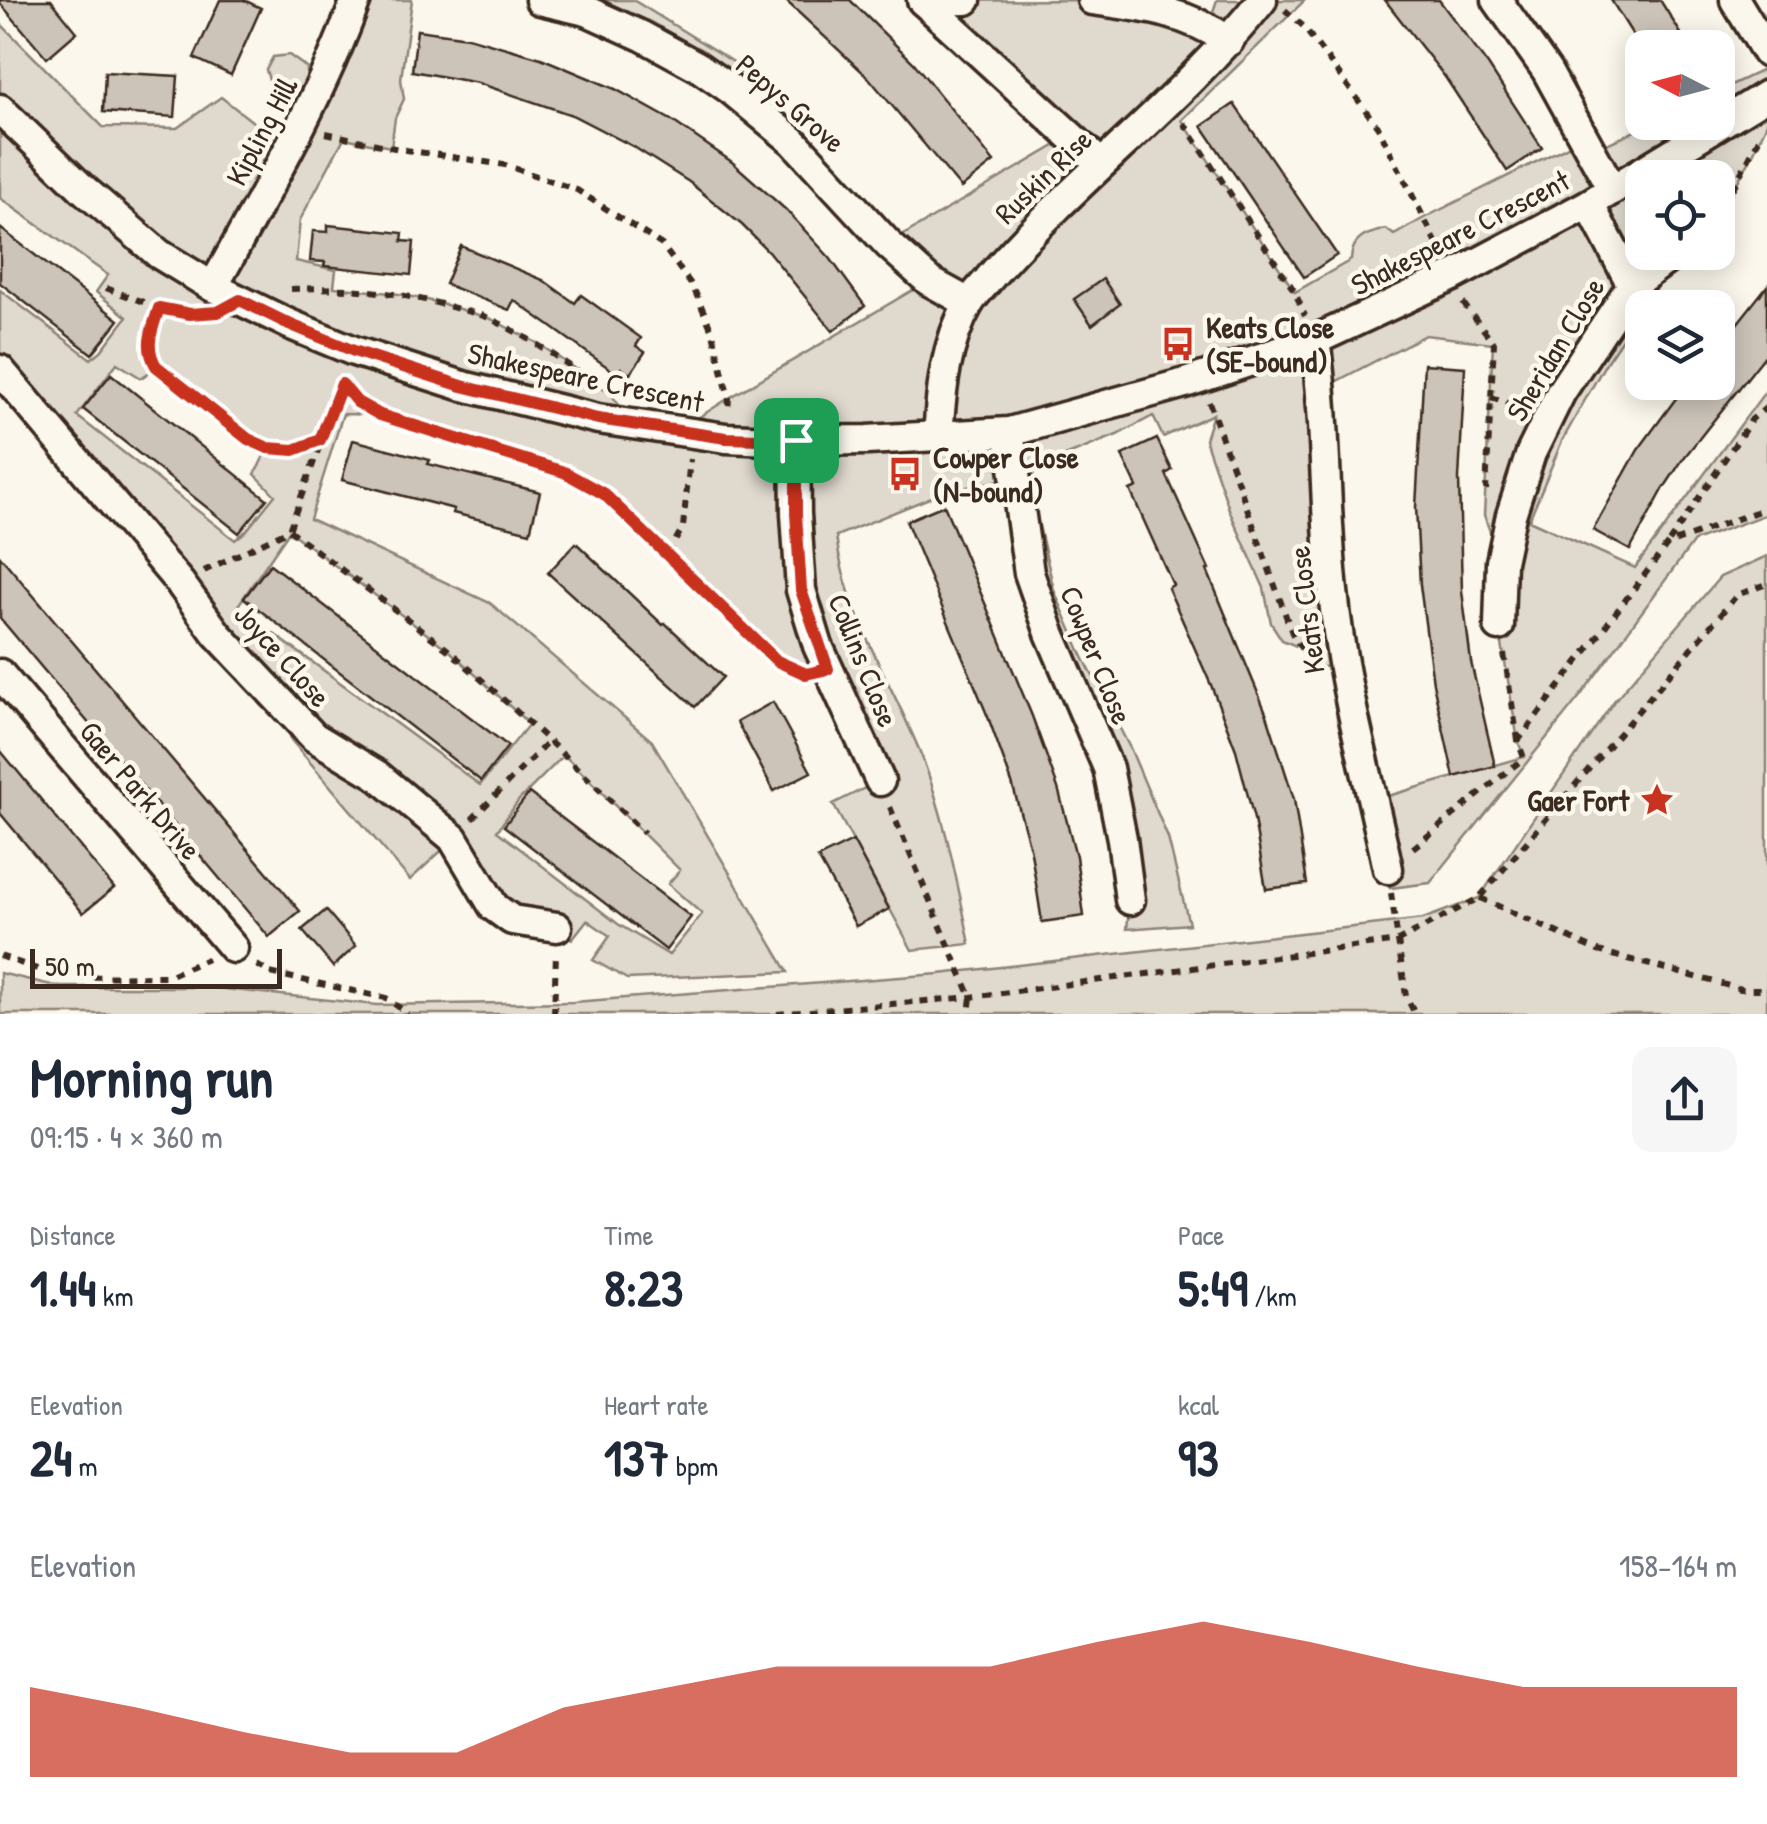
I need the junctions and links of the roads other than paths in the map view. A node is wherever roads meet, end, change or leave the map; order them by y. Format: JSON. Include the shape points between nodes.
{"nodes":[{"id":1,"x":356,"y":0,"type":"edge"},
{"id":2,"x":540,"y":0,"type":"edge"},
{"id":3,"x":923,"y":0,"type":"edge"},
{"id":4,"x":966,"y":0,"type":"edge"},
{"id":5,"x":1092,"y":0,"type":"edge"},
{"id":6,"x":1497,"y":0,"type":"edge"},
{"id":7,"x":1734,"y":0,"type":"edge"},
{"id":8,"x":1272,"y":4,"type":"edge"},
{"id":9,"x":1229,"y":41,"type":"junction"},
{"id":10,"x":1767,"y":53,"type":"edge"},
{"id":11,"x":1767,"y":95,"type":"edge"},
{"id":12,"x":0,"y":109,"type":"edge"},
{"id":13,"x":1101,"y":164,"type":"junction"},
{"id":14,"x":1601,"y":197,"type":"junction"},
{"id":15,"x":1652,"y":270,"type":"edge"},
{"id":16,"x":1632,"y":285,"type":"junction"},
{"id":17,"x":213,"y":287,"type":"junction"},
{"id":18,"x":969,"y":303,"type":"junction"},
{"id":19,"x":1315,"y":340,"type":"junction"},
{"id":20,"x":0,"y":370,"type":"edge"},
{"id":21,"x":1009,"y":432,"type":"junction"},
{"id":22,"x":938,"y":437,"type":"junction"},
{"id":23,"x":796,"y":440,"type":"junction"},
{"id":24,"x":1500,"y":626,"type":"road end"},
{"id":25,"x":0,"y":674,"type":"edge"},
{"id":26,"x":880,"y":781,"type":"road end"},
{"id":27,"x":1388,"y":869,"type":"road end"},
{"id":28,"x":1130,"y":900,"type":"dead end"},
{"id":29,"x":557,"y":927,"type":"road end"},
{"id":30,"x":233,"y":948,"type":"road end"}],
"edges":[{"from":1,"to":17,"type":"street","name":"Kipling Hill","via":[[301,128]]},
{"from":2,"to":18,"type":"street","name":"Pepys Grove","via":[[642,36],[730,89],[793,141],[929,281]]},
{"from":3,"to":4,"type":"street"},
{"from":3,"to":13,"type":"street"},
{"from":5,"to":9,"type":"street","via":[[1156,8],[1208,26]]},
{"from":6,"to":14,"type":"street","name":"Sheridan Close","via":[[1547,71]]},
{"from":7,"to":10,"type":"street"},
{"from":8,"to":9,"type":"street","name":"Ruskin Rise"},
{"from":9,"to":13,"type":"street","name":"Ruskin Rise"},
{"from":11,"to":14,"type":"street","name":"Shakespeare Crescent"},
{"from":12,"to":17,"type":"street","name":"Shakespeare Crescent","via":[[159,254]]},
{"from":13,"to":18,"type":"street","name":"Ruskin Rise"},
{"from":14,"to":16,"type":"street","name":"Sheridan Close"},
{"from":14,"to":19,"type":"street","name":"Shakespeare Crescent"},
{"from":15,"to":16,"type":"street","name":"Sheridan Close"},
{"from":16,"to":24,"type":"street","name":"Sheridan Close","via":[[1561,392],[1531,453],[1501,562]]},
{"from":17,"to":23,"type":"street","name":"Shakespeare Crescent","via":[[354,351],[462,386],[598,419],[726,438]]},
{"from":18,"to":22,"type":"street","name":"Ruskin Rise","via":[[950,347]]},
{"from":19,"to":21,"type":"street","name":"Shakespeare Crescent"},
{"from":19,"to":27,"type":"street","name":"Keats Close","via":[[1333,592]]},
{"from":20,"to":29,"type":"street","name":"Joyce Close","via":[[217,634],[314,737],[377,776],[454,838],[494,907],[512,920]]},
{"from":21,"to":22,"type":"street","name":"Shakespeare Crescent"},
{"from":21,"to":28,"type":"street","name":"Cowper Close","via":[[1030,573],[1108,768]]},
{"from":22,"to":23,"type":"street","name":"Shakespeare Crescent"},
{"from":23,"to":26,"type":"street","name":"Collins Close","via":[[801,590],[828,669]]},
{"from":25,"to":30,"type":"street","name":"Gaer Park Drive"}]}
